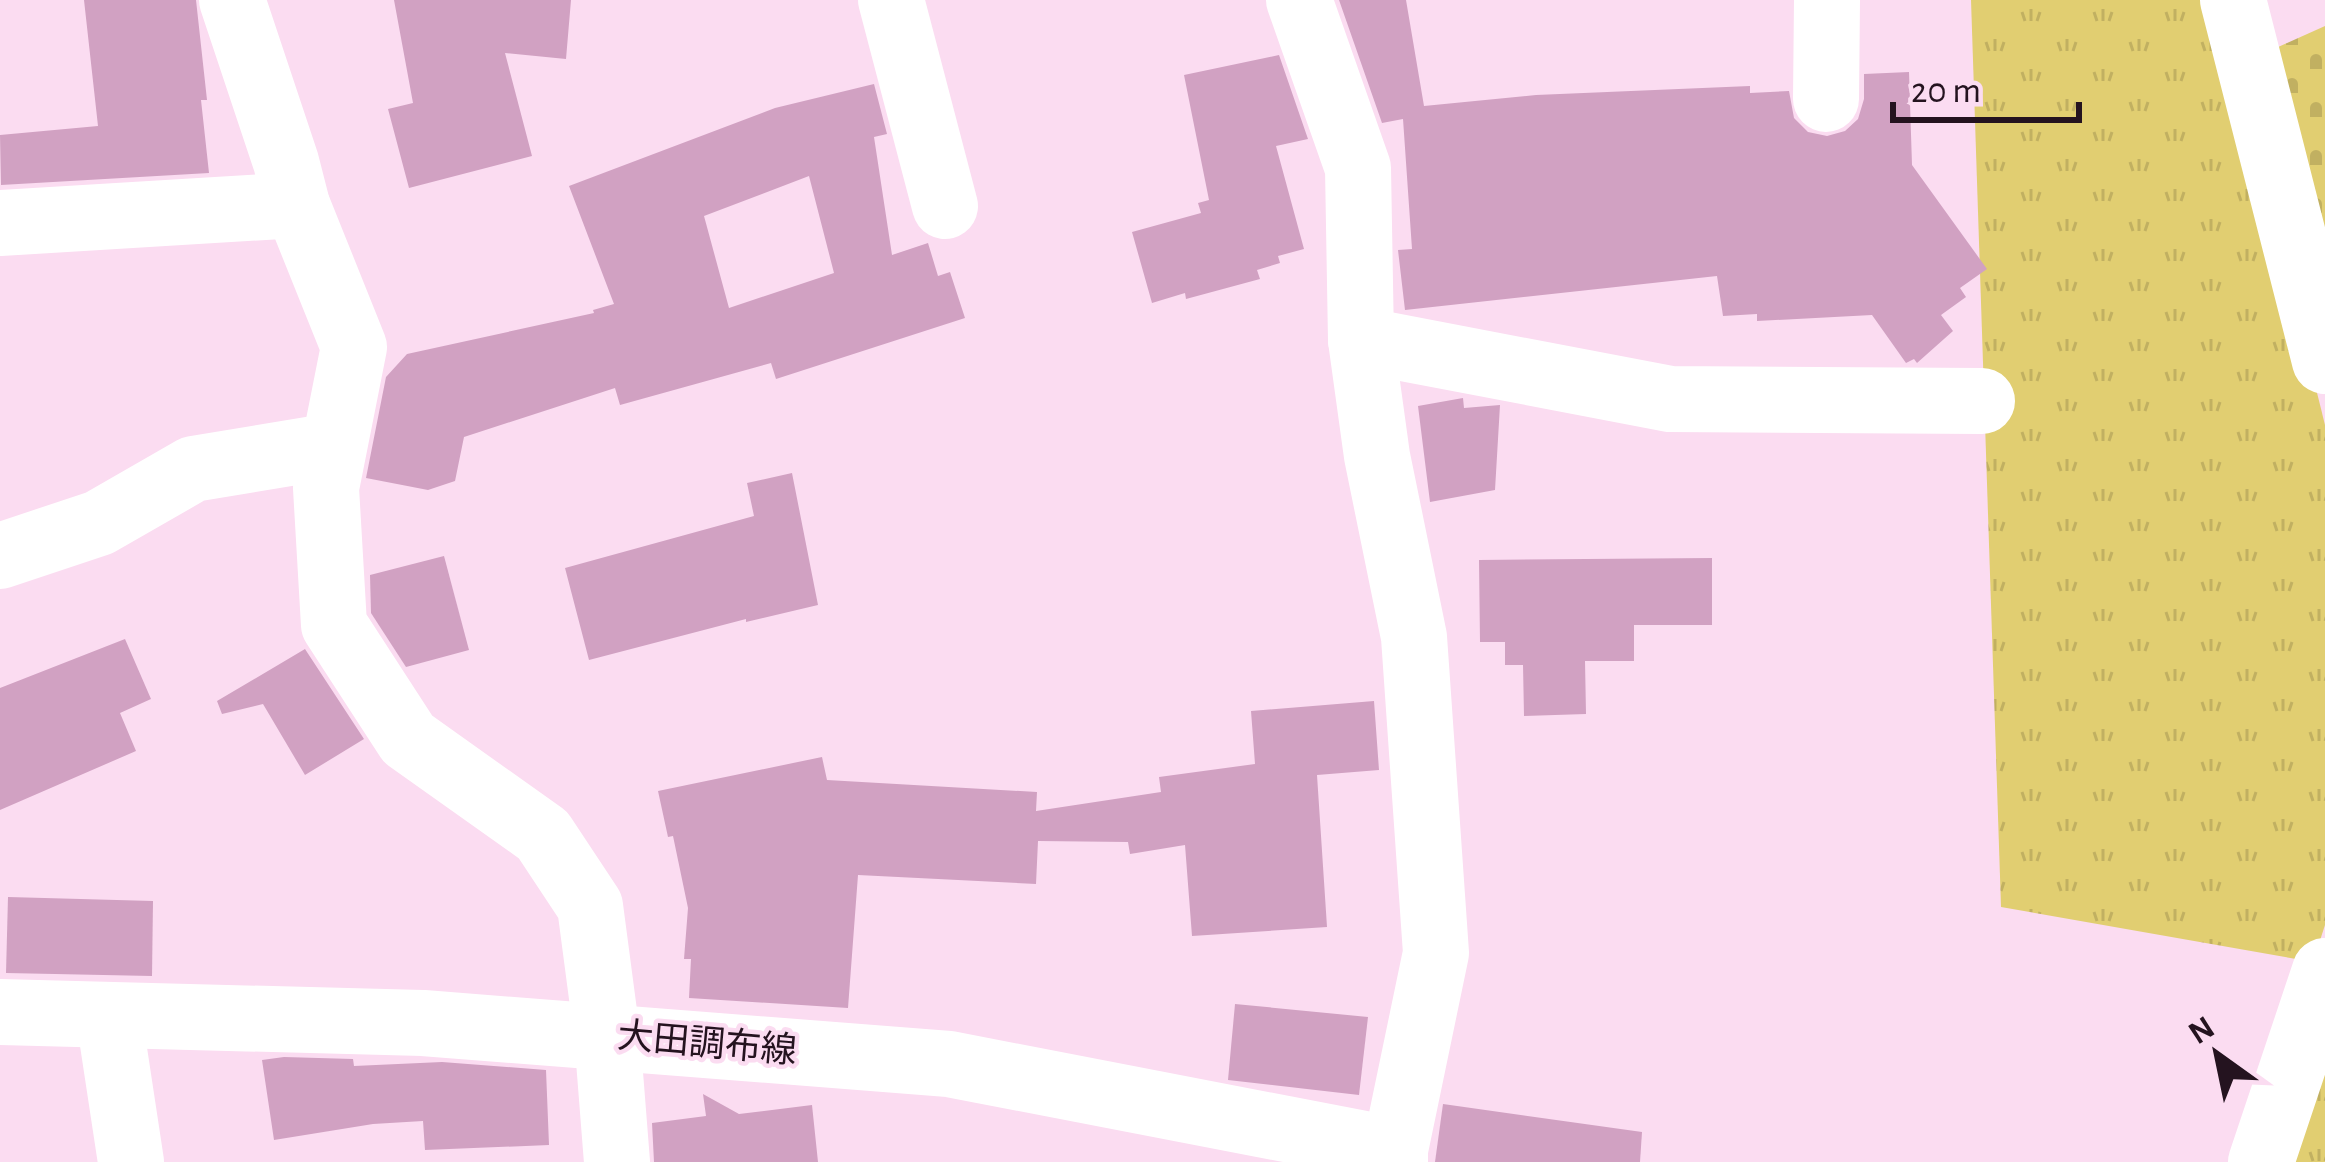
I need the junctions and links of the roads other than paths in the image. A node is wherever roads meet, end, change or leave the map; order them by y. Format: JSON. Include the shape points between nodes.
{"nodes":[{"id":1,"x":232,"y":0,"type":"edge"},
{"id":2,"x":892,"y":0,"type":"edge"},
{"id":3,"x":1299,"y":0,"type":"edge"},
{"id":4,"x":1827,"y":0,"type":"edge"},
{"id":5,"x":2233,"y":0,"type":"edge"},
{"id":6,"x":1826,"y":99,"type":"dead end"},
{"id":7,"x":297,"y":206,"type":"junction"},
{"id":8,"x":945,"y":206,"type":"dead end"},
{"id":9,"x":0,"y":223,"type":"edge"},
{"id":10,"x":1361,"y":340,"type":"junction"},
{"id":11,"x":2325,"y":361,"type":"edge"},
{"id":12,"x":1982,"y":401,"type":"dead end"},
{"id":13,"x":332,"y":446,"type":"junction"},
{"id":14,"x":0,"y":556,"type":"edge"},
{"id":15,"x":2325,"y":971,"type":"edge"},
{"id":16,"x":0,"y":1012,"type":"edge"},
{"id":17,"x":109,"y":1016,"type":"junction"},
{"id":18,"x":607,"y":1035,"type":"junction"},
{"id":19,"x":1395,"y":1156,"type":"edge"},
{"id":20,"x":131,"y":1162,"type":"edge"},
{"id":21,"x":616,"y":1162,"type":"edge"},
{"id":22,"x":2261,"y":1162,"type":"edge"}],
"edges":[{"from":1,"to":7,"type":"street"},
{"from":2,"to":8,"type":"street"},
{"from":3,"to":10,"type":"street","via":[[1358,168]]},
{"from":4,"to":6,"type":"street"},
{"from":5,"to":11,"type":"street"},
{"from":7,"to":9,"type":"street"},
{"from":7,"to":13,"type":"street","via":[[354,347]]},
{"from":10,"to":12,"type":"street","via":[[1670,398]]},
{"from":10,"to":19,"type":"street","via":[[1414,637],[1436,953]]},
{"from":13,"to":14,"type":"street","via":[[194,469],[99,523]]},
{"from":13,"to":18,"type":"street","via":[[326,488],[334,625],[408,739],[543,835],[590,906]]},
{"from":15,"to":22,"type":"street"},
{"from":16,"to":17,"type":"street","name":"大田調布線"},
{"from":17,"to":18,"type":"street","name":"大田調布線"},
{"from":17,"to":20,"type":"street"},
{"from":18,"to":19,"type":"street","name":"大田調布線","via":[[949,1064]]},
{"from":18,"to":21,"type":"street"}]}
